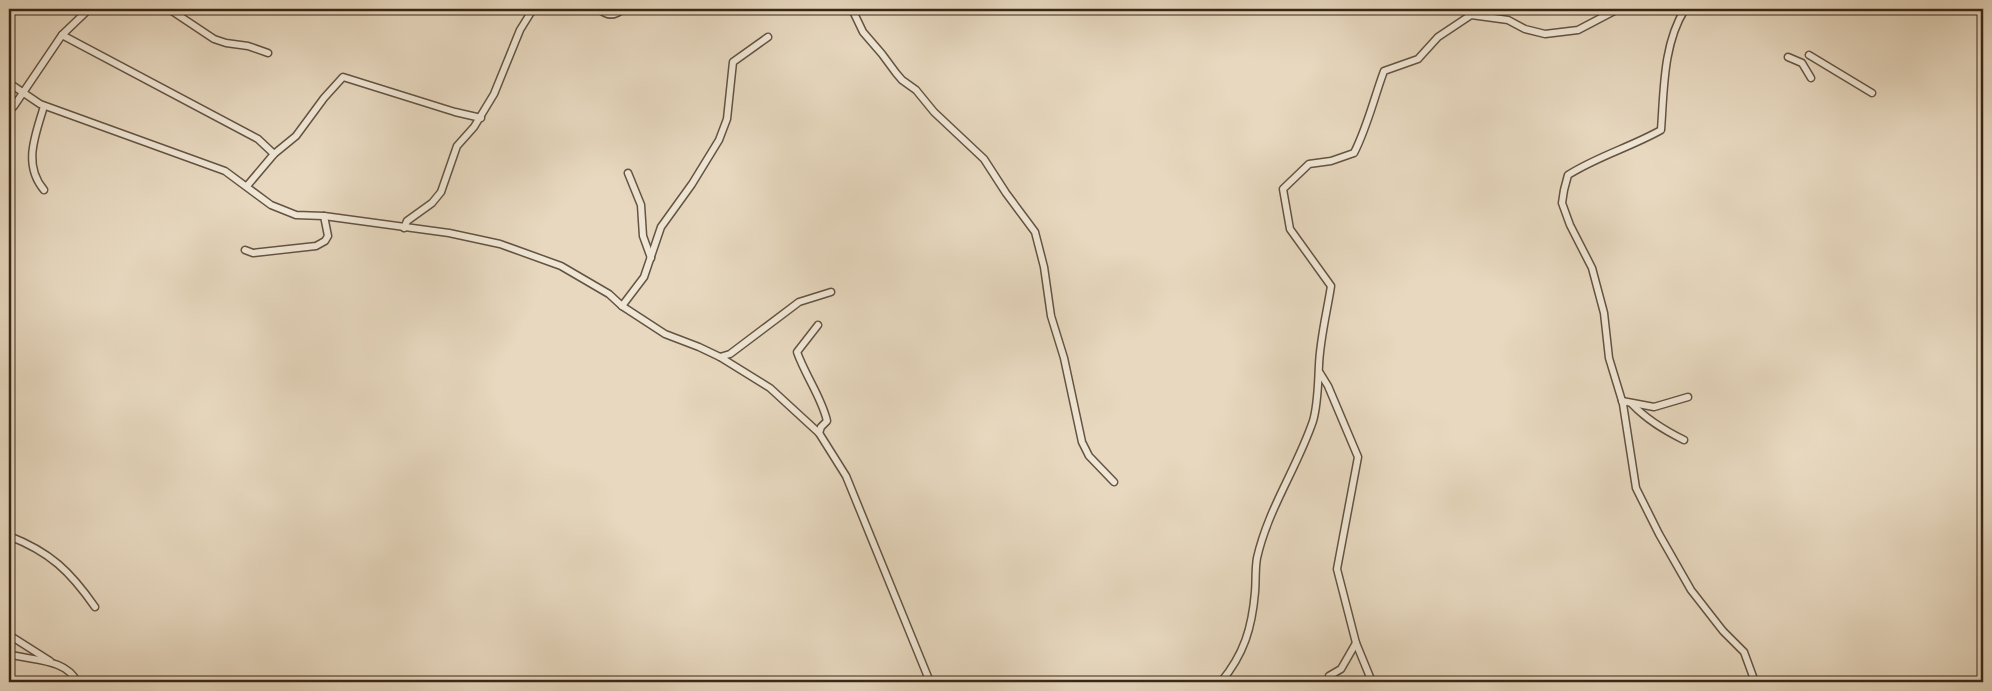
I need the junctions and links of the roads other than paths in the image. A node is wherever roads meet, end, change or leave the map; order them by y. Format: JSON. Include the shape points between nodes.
{"nodes":[{"id":1,"x":89,"y":9,"type":"edge"},
{"id":2,"x":169,"y":9,"type":"edge"},
{"id":3,"x":533,"y":9,"type":"edge"},
{"id":4,"x":598,"y":9,"type":"edge"},
{"id":5,"x":623,"y":9,"type":"edge"},
{"id":6,"x":852,"y":9,"type":"edge"},
{"id":7,"x":1618,"y":9,"type":"edge"},
{"id":8,"x":1685,"y":9,"type":"edge"},
{"id":9,"x":62,"y":35,"type":"junction"},
{"id":10,"x":768,"y":37,"type":"dead end"},
{"id":11,"x":268,"y":53,"type":"dead end"},
{"id":12,"x":1809,"y":55,"type":"dead end"},
{"id":13,"x":1788,"y":57,"type":"dead end"},
{"id":14,"x":1811,"y":78,"type":"dead end"},
{"id":15,"x":9,"y":83,"type":"edge"},
{"id":16,"x":1872,"y":93,"type":"dead end"},
{"id":17,"x":22,"y":94,"type":"junction"},
{"id":18,"x":44,"y":106,"type":"junction"},
{"id":19,"x":9,"y":111,"type":"edge"},
{"id":20,"x":481,"y":118,"type":"junction"},
{"id":21,"x":274,"y":154,"type":"junction"},
{"id":22,"x":628,"y":173,"type":"dead end"},
{"id":23,"x":247,"y":186,"type":"junction"},
{"id":24,"x":44,"y":190,"type":"dead end"},
{"id":25,"x":324,"y":216,"type":"junction"},
{"id":26,"x":404,"y":228,"type":"junction"},
{"id":27,"x":245,"y":250,"type":"dead end"},
{"id":28,"x":651,"y":258,"type":"junction"},
{"id":29,"x":831,"y":292,"type":"dead end"},
{"id":30,"x":622,"y":306,"type":"junction"},
{"id":31,"x":818,"y":325,"type":"dead end"},
{"id":32,"x":720,"y":357,"type":"junction"},
{"id":33,"x":1320,"y":373,"type":"junction"},
{"id":34,"x":1688,"y":397,"type":"dead end"},
{"id":35,"x":1622,"y":400,"type":"junction"},
{"id":36,"x":1631,"y":403,"type":"junction"},
{"id":37,"x":819,"y":434,"type":"junction"},
{"id":38,"x":1684,"y":440,"type":"dead end"},
{"id":39,"x":1114,"y":482,"type":"dead end"},
{"id":40,"x":9,"y":536,"type":"edge"},
{"id":41,"x":95,"y":607,"type":"dead end"},
{"id":42,"x":9,"y":635,"type":"edge"},
{"id":43,"x":1356,"y":643,"type":"junction"},
{"id":44,"x":9,"y":654,"type":"edge"},
{"id":45,"x":53,"y":663,"type":"junction"},
{"id":46,"x":1329,"y":676,"type":"dead end"},
{"id":47,"x":77,"y":682,"type":"edge"},
{"id":48,"x":930,"y":682,"type":"edge"},
{"id":49,"x":1221,"y":682,"type":"edge"},
{"id":50,"x":1372,"y":682,"type":"edge"},
{"id":51,"x":1756,"y":682,"type":"edge"}],
"edges":[{"from":1,"to":9,"type":"street"},
{"from":2,"to":11,"type":"street","via":[[214,39]]},
{"from":3,"to":20,"type":"street","via":[[520,30]]},
{"from":4,"to":5,"type":"street","via":[[618,14]]},
{"from":6,"to":39,"type":"street","via":[[863,32],[902,80],[984,158],[1034,232],[1082,442],[1089,456]]},
{"from":7,"to":33,"type":"street","via":[[1578,30],[1545,34],[1508,20],[1471,14],[1438,37],[1418,59],[1384,71],[1354,153],[1309,164],[1284,189],[1290,228],[1331,286]]},
{"from":8,"to":35,"type":"street","via":[[1672,38],[1665,74],[1661,130],[1568,175],[1564,190],[1562,203],[1595,277],[1604,313],[1609,358]]},
{"from":9,"to":17,"type":"street"},
{"from":9,"to":21,"type":"street","via":[[258,139]]},
{"from":10,"to":28,"type":"street","via":[[733,62],[727,119],[719,140],[660,227]]},
{"from":12,"to":16,"type":"street"},
{"from":13,"to":14,"type":"street","via":[[1802,63]]},
{"from":15,"to":17,"type":"street"},
{"from":17,"to":18,"type":"street"},
{"from":17,"to":19,"type":"street"},
{"from":18,"to":23,"type":"street","via":[[225,170]]},
{"from":18,"to":24,"type":"street","via":[[35,131],[32,164]]},
{"from":20,"to":21,"type":"street","via":[[343,77],[296,136]]},
{"from":20,"to":26,"type":"street","via":[[457,146],[438,197]]},
{"from":21,"to":23,"type":"street"},
{"from":22,"to":28,"type":"street","via":[[641,205],[643,236]]},
{"from":23,"to":25,"type":"street","via":[[271,205],[296,215]]},
{"from":25,"to":26,"type":"street"},
{"from":25,"to":27,"type":"street","via":[[328,236],[321,244],[253,253]]},
{"from":26,"to":30,"type":"street","via":[[500,244],[561,266],[609,294]]},
{"from":28,"to":30,"type":"street","via":[[644,277]]},
{"from":29,"to":32,"type":"street","via":[[799,302],[730,354]]},
{"from":30,"to":32,"type":"street","via":[[665,334]]},
{"from":31,"to":37,"type":"street","via":[[797,352],[827,421]]},
{"from":32,"to":37,"type":"street","via":[[770,388]]},
{"from":33,"to":43,"type":"street","via":[[1358,457],[1337,569]]},
{"from":33,"to":49,"type":"street","via":[[1313,420],[1273,509],[1257,559],[1253,613],[1245,644]]},
{"from":34,"to":36,"type":"street","via":[[1654,407]]},
{"from":35,"to":36,"type":"street"},
{"from":35,"to":51,"type":"street","via":[[1636,488],[1691,590],[1744,652]]},
{"from":36,"to":38,"type":"street","via":[[1664,430]]},
{"from":37,"to":48,"type":"street","via":[[846,476]]},
{"from":40,"to":41,"type":"street","via":[[48,556],[76,580]]},
{"from":42,"to":45,"type":"street"},
{"from":43,"to":46,"type":"street","via":[[1341,669]]},
{"from":43,"to":50,"type":"street"},
{"from":44,"to":45,"type":"street"},
{"from":45,"to":47,"type":"street","via":[[68,670]]}]}
